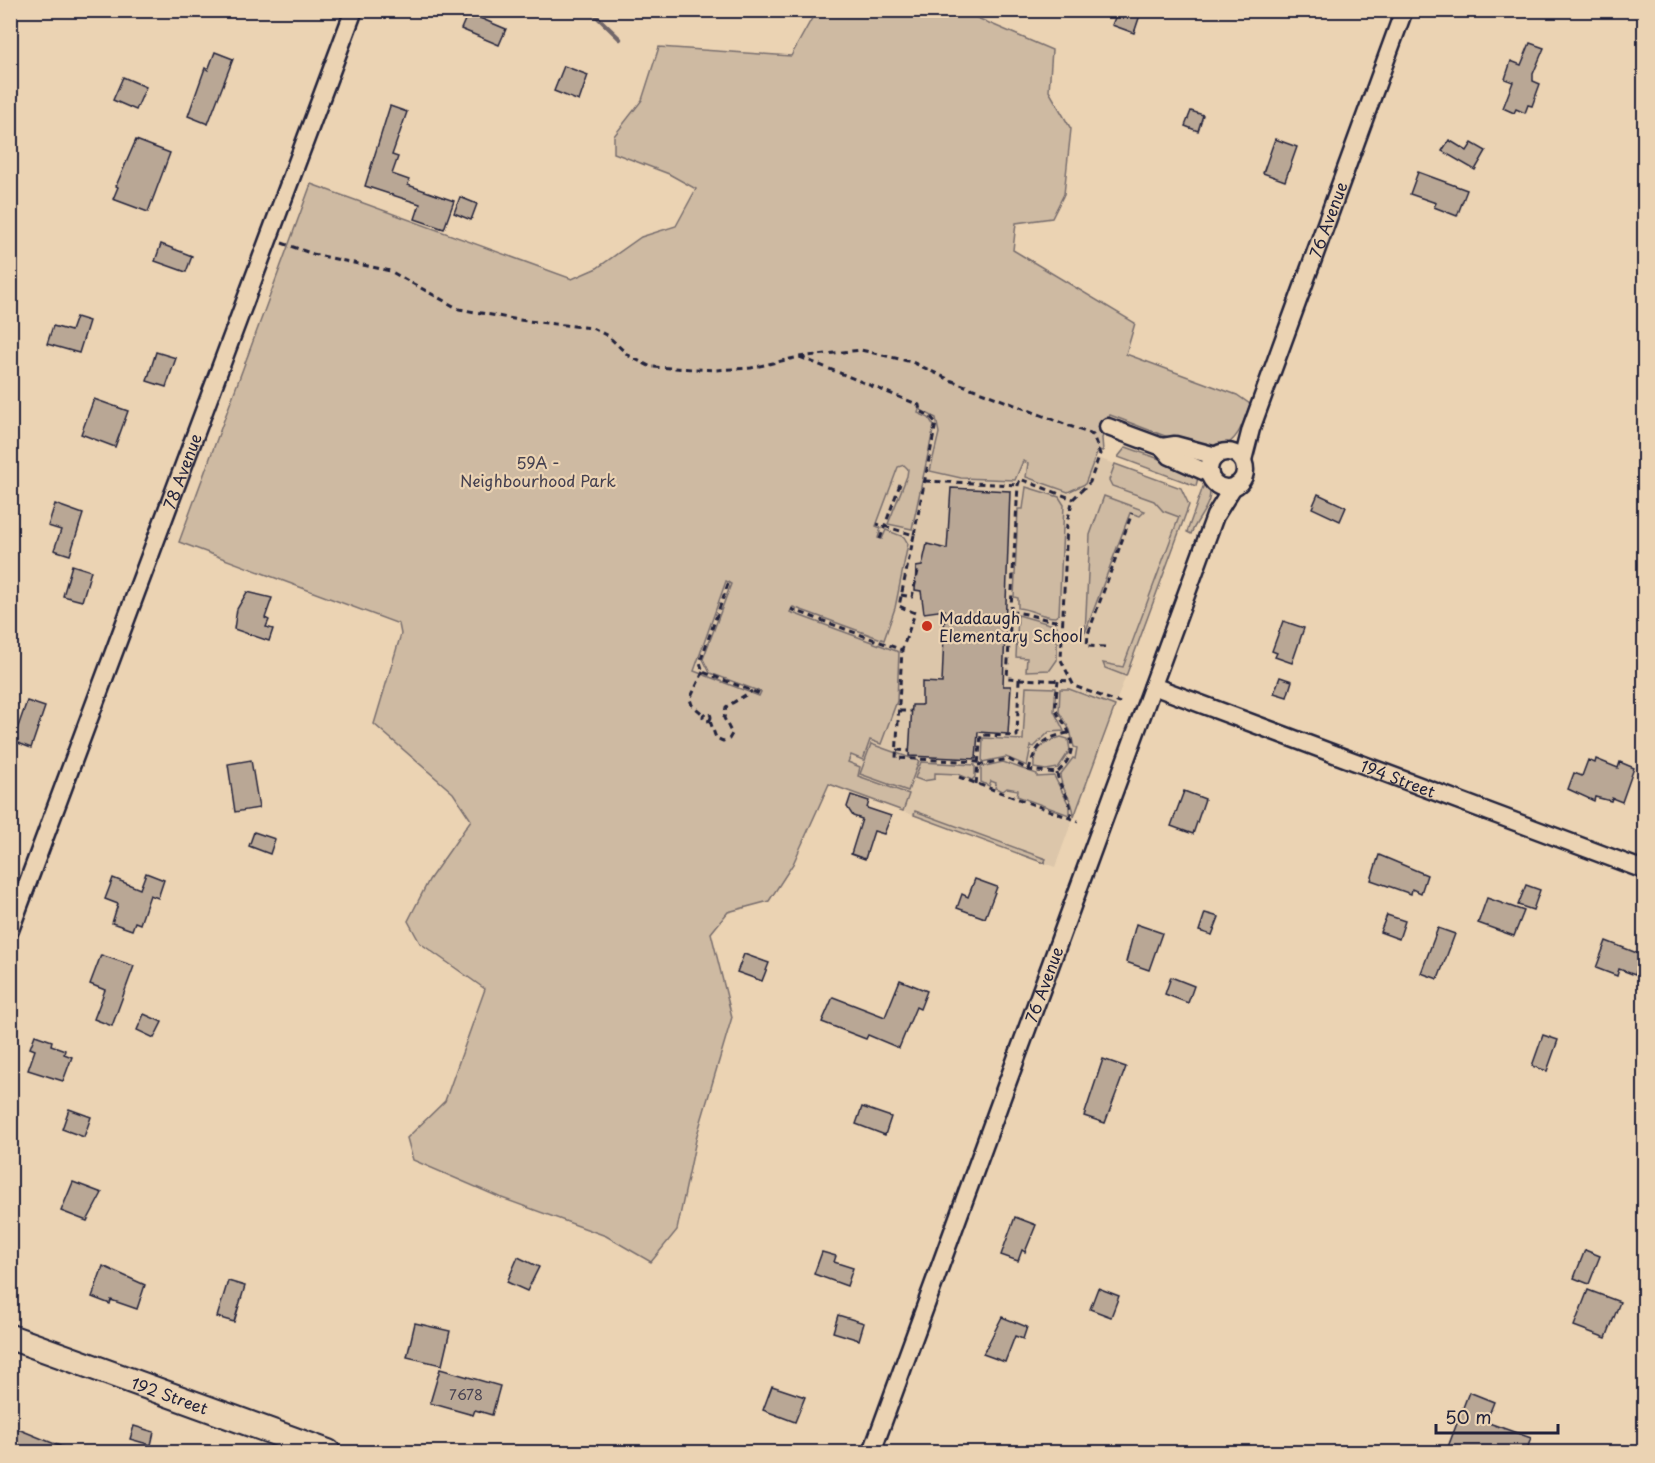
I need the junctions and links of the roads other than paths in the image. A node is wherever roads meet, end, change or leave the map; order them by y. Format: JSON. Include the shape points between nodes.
{"nodes":[{"id":1,"x":354,"y":10,"type":"edge"},
{"id":2,"x":1404,"y":10,"type":"edge"},
{"id":3,"x":1108,"y":427,"type":"dead end"},
{"id":4,"x":1162,"y":447,"type":"junction"},
{"id":5,"x":1230,"y":456,"type":"junction"},
{"id":6,"x":1221,"y":482,"type":"junction"},
{"id":7,"x":1153,"y":686,"type":"junction"},
{"id":8,"x":1644,"y":870,"type":"edge"},
{"id":9,"x":10,"y":930,"type":"edge"},
{"id":10,"x":10,"y":1337,"type":"edge"},
{"id":11,"x":328,"y":1452,"type":"edge"},
{"id":12,"x":872,"y":1452,"type":"edge"}],
"edges":[{"from":1,"to":9,"type":"street","name":"78 Avenue"},
{"from":2,"to":5,"type":"street","name":"76 Avenue","via":[[1251,429]]},
{"from":3,"to":4,"type":"street"},
{"from":4,"to":5,"type":"street","via":[[1175,445]]},
{"from":4,"to":6,"type":"street","via":[[1170,456]]},
{"from":5,"to":6,"type":"street","via":[[1210,464]]},
{"from":5,"to":6,"type":"street","via":[[1245,469],[1243,478]]},
{"from":6,"to":7,"type":"street","name":"76 Avenue","via":[[1215,516]]},
{"from":7,"to":8,"type":"street","name":"194 Street"},
{"from":7,"to":12,"type":"street","name":"76 Avenue"},
{"from":10,"to":11,"type":"main road","name":"192 Street"}]}
